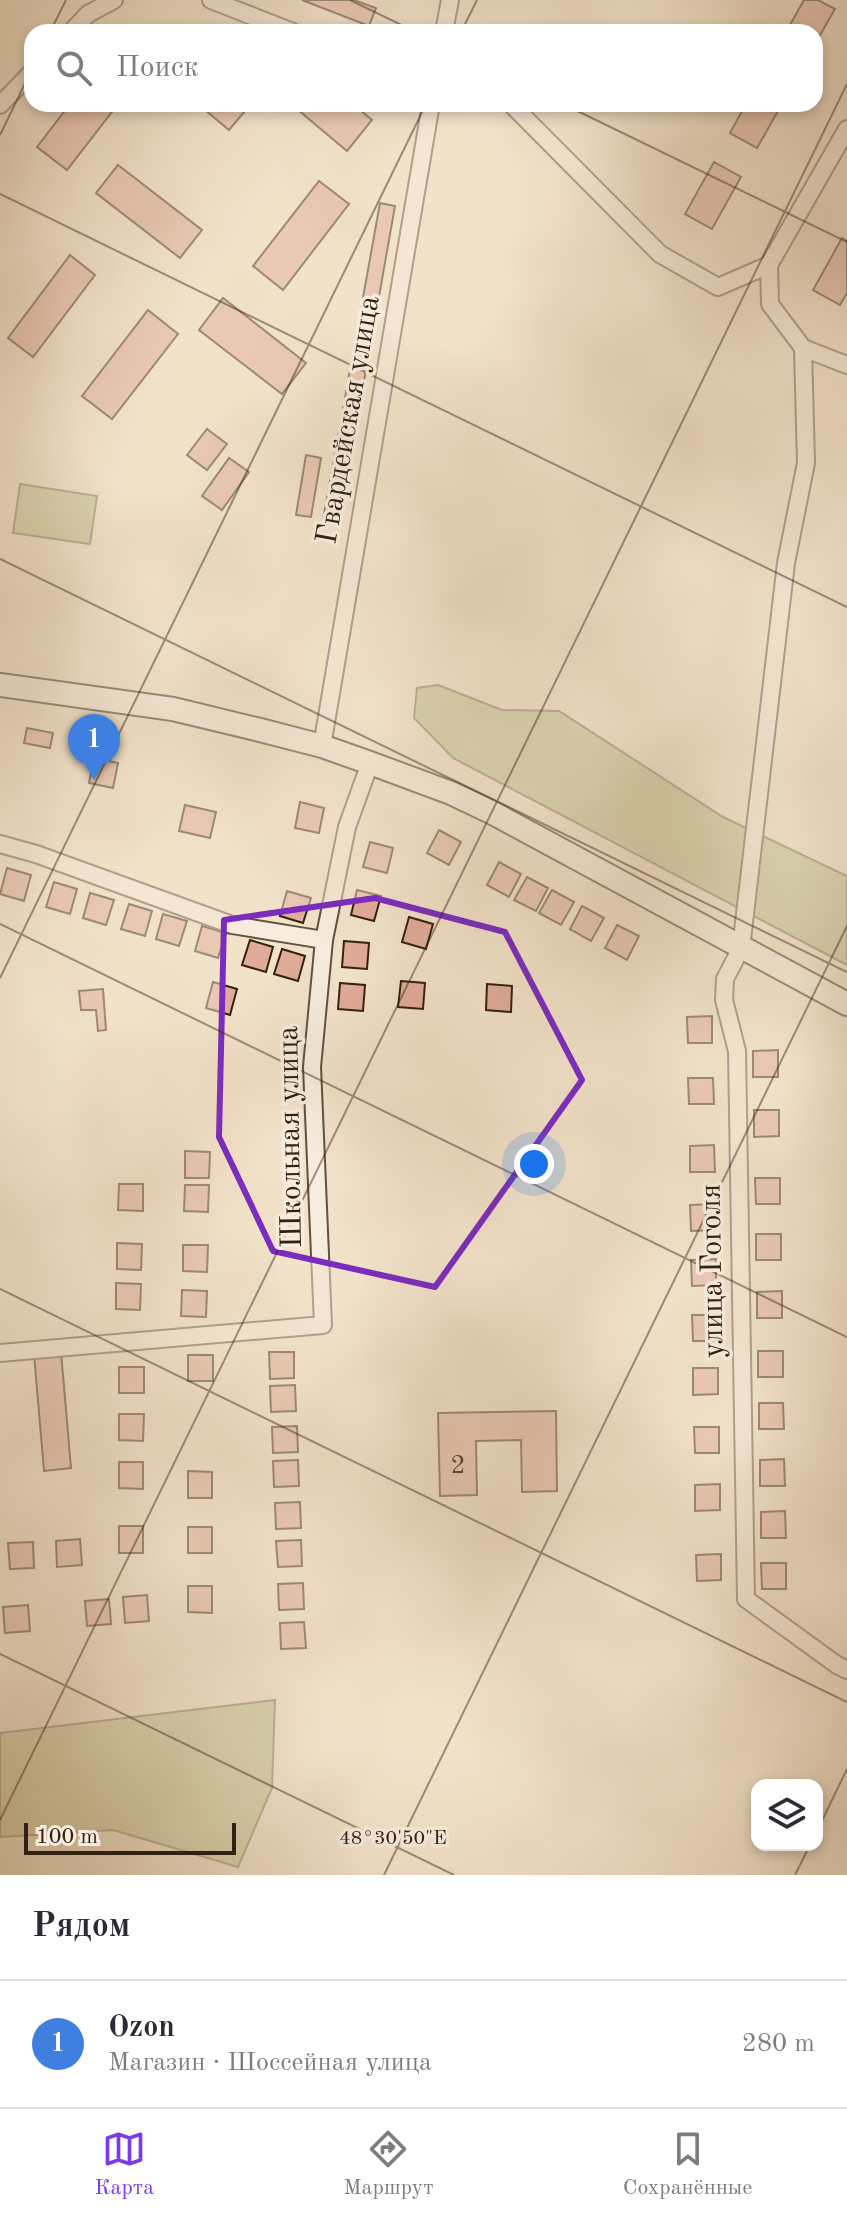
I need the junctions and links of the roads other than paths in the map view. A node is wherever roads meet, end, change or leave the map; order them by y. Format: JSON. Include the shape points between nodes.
{"nodes":[{"id":1,"x":114,"y":0,"type":"edge"},
{"id":2,"x":211,"y":0,"type":"edge"},
{"id":3,"x":450,"y":0,"type":"edge"},
{"id":4,"x":79,"y":24,"type":"edge"},
{"id":5,"x":272,"y":24,"type":"edge"},
{"id":6,"x":446,"y":24,"type":"edge"},
{"id":7,"x":24,"y":80,"type":"edge"},
{"id":8,"x":0,"y":105,"type":"edge"},
{"id":9,"x":430,"y":112,"type":"edge"},
{"id":10,"x":519,"y":112,"type":"edge"},
{"id":11,"x":847,"y":129,"type":"edge"},
{"id":12,"x":769,"y":265,"type":"junction"},
{"id":13,"x":803,"y":348,"type":"junction"},
{"id":14,"x":847,"y":365,"type":"edge"},
{"id":15,"x":0,"y":685,"type":"edge"},
{"id":16,"x":322,"y":746,"type":"junction"},
{"id":17,"x":370,"y":763,"type":"junction"},
{"id":18,"x":0,"y":844,"type":"edge"},
{"id":19,"x":324,"y":940,"type":"junction"},
{"id":20,"x":741,"y":948,"type":"junction"},
{"id":21,"x":847,"y":1004,"type":"edge"},
{"id":22,"x":0,"y":1353,"type":"edge"},
{"id":23,"x":847,"y":1670,"type":"edge"}],
"edges":[{"from":1,"to":4,"type":"street"},
{"from":2,"to":5,"type":"street"},
{"from":3,"to":6,"type":"street"},
{"from":7,"to":8,"type":"street"},
{"from":9,"to":16,"type":"street","name":"Гвардейская улица"},
{"from":10,"to":12,"type":"street","via":[[660,254],[718,287]]},
{"from":11,"to":12,"type":"street"},
{"from":12,"to":13,"type":"street","via":[[770,304]]},
{"from":13,"to":14,"type":"street"},
{"from":13,"to":20,"type":"street","name":"улица Гоголя","via":[[806,463],[786,563]]},
{"from":15,"to":16,"type":"main road","via":[[173,709]]},
{"from":16,"to":17,"type":"main road"},
{"from":17,"to":19,"type":"street","name":"Школьная улица","via":[[347,827]]},
{"from":17,"to":20,"type":"main road","via":[[491,812]]},
{"from":18,"to":19,"type":"street","via":[[232,925]]},
{"from":19,"to":22,"type":"street","name":"Школьная улица","via":[[312,1067],[323,1325]]},
{"from":20,"to":21,"type":"main road"},
{"from":20,"to":23,"type":"street","name":"улица Гоголя","via":[[725,979],[724,1000],[737,1051],[746,1599]]}]}
